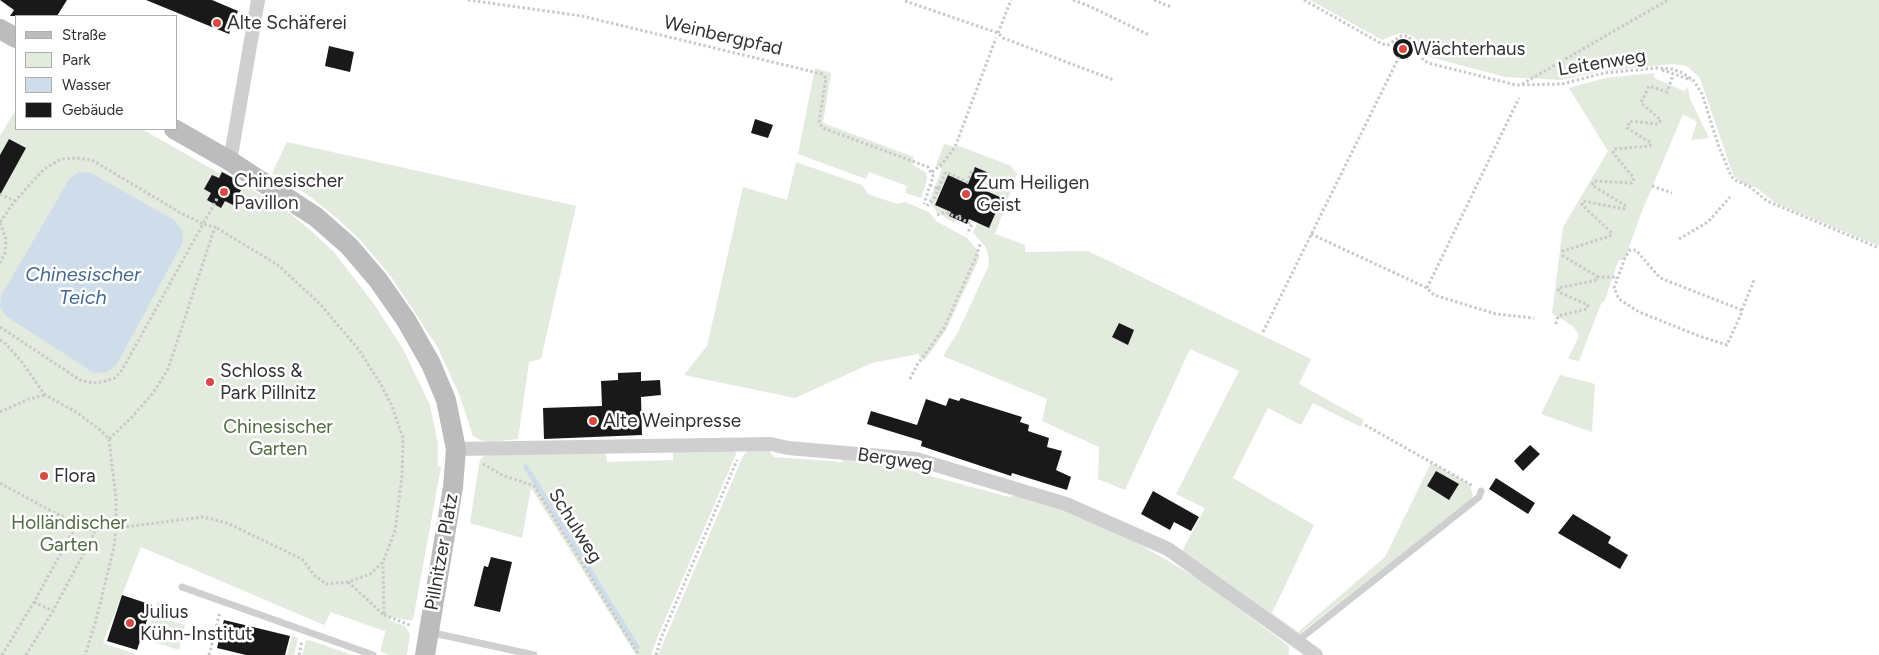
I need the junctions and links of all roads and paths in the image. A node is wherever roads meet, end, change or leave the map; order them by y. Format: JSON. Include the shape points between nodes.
{"nodes":[{"id":1,"x":258,"y":0,"type":"edge"},
{"id":2,"x":468,"y":0,"type":"edge"},
{"id":3,"x":1011,"y":0,"type":"edge"},
{"id":4,"x":1073,"y":0,"type":"edge"},
{"id":5,"x":1154,"y":0,"type":"edge"},
{"id":6,"x":1304,"y":0,"type":"edge"},
{"id":7,"x":1668,"y":0,"type":"edge"},
{"id":8,"x":905,"y":1,"type":"edge"},
{"id":9,"x":1171,"y":7,"type":"dead end"},
{"id":10,"x":0,"y":29,"type":"edge"},
{"id":11,"x":991,"y":32,"type":"junction"},
{"id":12,"x":998,"y":33,"type":"junction"},
{"id":13,"x":1150,"y":35,"type":"dead end"},
{"id":14,"x":15,"y":37,"type":"edge"},
{"id":15,"x":996,"y":38,"type":"junction"},
{"id":16,"x":1003,"y":38,"type":"junction"},
{"id":17,"x":1398,"y":57,"type":"dead end"},
{"id":18,"x":1657,"y":68,"type":"junction"},
{"id":19,"x":1673,"y":74,"type":"junction"},
{"id":20,"x":1114,"y":80,"type":"dead end"},
{"id":21,"x":1694,"y":81,"type":"junction"},
{"id":22,"x":1522,"y":85,"type":"junction"},
{"id":23,"x":1519,"y":98,"type":"dead end"},
{"id":24,"x":176,"y":130,"type":"edge"},
{"id":25,"x":230,"y":161,"type":"junction"},
{"id":26,"x":974,"y":171,"type":"dead end"},
{"id":27,"x":932,"y":172,"type":"junction"},
{"id":28,"x":930,"y":185,"type":"junction"},
{"id":29,"x":1652,"y":186,"type":"dead end"},
{"id":30,"x":940,"y":190,"type":"junction"},
{"id":31,"x":1672,"y":193,"type":"dead end"},
{"id":32,"x":0,"y":194,"type":"edge"},
{"id":33,"x":218,"y":197,"type":"dead end"},
{"id":34,"x":1730,"y":197,"type":"dead end"},
{"id":35,"x":15,"y":201,"type":"junction"},
{"id":36,"x":937,"y":215,"type":"dead end"},
{"id":37,"x":0,"y":223,"type":"edge"},
{"id":38,"x":204,"y":224,"type":"junction"},
{"id":39,"x":215,"y":227,"type":"junction"},
{"id":40,"x":967,"y":234,"type":"dead end"},
{"id":41,"x":1311,"y":234,"type":"junction"},
{"id":42,"x":1679,"y":239,"type":"dead end"},
{"id":43,"x":980,"y":244,"type":"dead end"},
{"id":44,"x":1879,"y":248,"type":"edge"},
{"id":45,"x":0,"y":263,"type":"edge"},
{"id":46,"x":1597,"y":277,"type":"junction"},
{"id":47,"x":1754,"y":280,"type":"dead end"},
{"id":48,"x":1616,"y":283,"type":"junction"},
{"id":49,"x":1427,"y":288,"type":"junction"},
{"id":50,"x":1742,"y":310,"type":"junction"},
{"id":51,"x":1639,"y":312,"type":"junction"},
{"id":52,"x":1650,"y":317,"type":"junction"},
{"id":53,"x":1534,"y":318,"type":"dead end"},
{"id":54,"x":1556,"y":324,"type":"dead end"},
{"id":55,"x":0,"y":327,"type":"edge"},
{"id":56,"x":1262,"y":332,"type":"dead end"},
{"id":57,"x":10,"y":335,"type":"junction"},
{"id":58,"x":2,"y":341,"type":"edge"},
{"id":59,"x":910,"y":379,"type":"dead end"},
{"id":60,"x":45,"y":395,"type":"junction"},
{"id":61,"x":0,"y":412,"type":"edge"},
{"id":62,"x":1365,"y":425,"type":"dead end"},
{"id":63,"x":108,"y":439,"type":"junction"},
{"id":64,"x":744,"y":444,"type":"junction"},
{"id":65,"x":456,"y":449,"type":"junction"},
{"id":66,"x":0,"y":483,"type":"edge"},
{"id":67,"x":1480,"y":492,"type":"joint"},
{"id":68,"x":77,"y":524,"type":"junction"},
{"id":69,"x":116,"y":528,"type":"junction"},
{"id":70,"x":95,"y":532,"type":"junction"},
{"id":71,"x":383,"y":562,"type":"junction"},
{"id":72,"x":348,"y":582,"type":"junction"},
{"id":73,"x":182,"y":587,"type":"dead end"},
{"id":74,"x":34,"y":602,"type":"junction"},
{"id":75,"x":222,"y":602,"type":"junction"},
{"id":76,"x":53,"y":611,"type":"junction"},
{"id":77,"x":384,"y":616,"type":"junction"},
{"id":78,"x":428,"y":632,"type":"junction"},
{"id":79,"x":1296,"y":642,"type":"junction"},
{"id":80,"x":2,"y":655,"type":"edge"},
{"id":81,"x":26,"y":655,"type":"edge"},
{"id":82,"x":85,"y":655,"type":"edge"},
{"id":83,"x":209,"y":655,"type":"edge"},
{"id":84,"x":373,"y":655,"type":"edge"},
{"id":85,"x":425,"y":655,"type":"edge"},
{"id":86,"x":534,"y":655,"type":"edge"},
{"id":87,"x":639,"y":655,"type":"edge"},
{"id":88,"x":656,"y":655,"type":"edge"},
{"id":89,"x":1316,"y":655,"type":"edge"}],
"edges":[{"from":1,"to":25,"type":"street"},
{"from":2,"to":27,"type":"path","name":"Weinbergpfad","via":[[582,16],[822,74],[826,78],[818,122],[823,128],[911,160]]},
{"from":3,"to":12,"type":"path"},
{"from":4,"to":13,"type":"path"},
{"from":5,"to":9,"type":"path"},
{"from":6,"to":22,"type":"path","name":"Leitenweg","via":[[1382,44],[1388,45],[1400,36],[1408,36],[1420,57],[1428,63]]},
{"from":7,"to":22,"type":"path"},
{"from":8,"to":11,"type":"path"},
{"from":10,"to":14,"type":"main road"},
{"from":11,"to":12,"type":"path"},
{"from":11,"to":15,"type":"path"},
{"from":12,"to":16,"type":"path"},
{"from":15,"to":16,"type":"path"},
{"from":15,"to":27,"type":"path","via":[[955,147]]},
{"from":16,"to":20,"type":"path"},
{"from":17,"to":41,"type":"path"},
{"from":18,"to":19,"type":"path"},
{"from":18,"to":21,"type":"path","name":"Leitenweg","via":[[1672,69]]},
{"from":18,"to":22,"type":"path","name":"Leitenweg","via":[[1604,73],[1562,84]]},
{"from":19,"to":21,"type":"path"},
{"from":19,"to":46,"type":"path","via":[[1667,92],[1649,86],[1641,103],[1660,120],[1658,124],[1630,121],[1627,128],[1651,143],[1650,146],[1614,149],[1613,153],[1634,178],[1632,183],[1594,181],[1592,185],[1626,206],[1624,209],[1583,201],[1582,205],[1612,233],[1564,251],[1563,256]]},
{"from":21,"to":44,"type":"path","via":[[1702,94],[1719,147],[1734,180],[1750,187],[1767,201]]},
{"from":23,"to":49,"type":"path"},
{"from":24,"to":25,"type":"main road","name":"Pillnitzer Platz"},
{"from":25,"to":65,"type":"main road","name":"Pillnitzer Platz","via":[[316,217],[349,246],[378,280],[431,364],[446,400]]},
{"from":26,"to":30,"type":"path","via":[[967,182],[946,172]]},
{"from":27,"to":28,"type":"path"},
{"from":28,"to":30,"type":"path"},
{"from":28,"to":30,"type":"path","via":[[926,205]]},
{"from":29,"to":31,"type":"path"},
{"from":32,"to":35,"type":"path"},
{"from":33,"to":38,"type":"path"},
{"from":34,"to":42,"type":"path","via":[[1708,222]]},
{"from":35,"to":37,"type":"path"},
{"from":35,"to":38,"type":"path","via":[[44,168],[61,159],[77,158],[92,160]]},
{"from":36,"to":40,"type":"path","via":[[945,212],[972,224]]},
{"from":37,"to":45,"type":"path","via":[[6,239],[5,254]]},
{"from":38,"to":39,"type":"path"},
{"from":38,"to":57,"type":"path","via":[[122,370],[114,378],[93,383],[80,380]]},
{"from":39,"to":63,"type":"path","via":[[168,369],[153,393]]},
{"from":39,"to":71,"type":"path","via":[[278,265],[320,304],[358,350],[392,406],[402,438],[402,475],[395,532]]},
{"from":41,"to":49,"type":"path"},
{"from":41,"to":56,"type":"path"},
{"from":43,"to":59,"type":"path","via":[[944,328]]},
{"from":46,"to":48,"type":"path","via":[[1617,277]]},
{"from":46,"to":54,"type":"path","via":[[1597,280],[1558,288],[1559,292],[1588,306],[1587,309],[1558,316]]},
{"from":47,"to":50,"type":"path"},
{"from":48,"to":50,"type":"path","via":[[1625,258],[1630,250],[1636,250],[1660,278]]},
{"from":48,"to":51,"type":"path","via":[[1615,294]]},
{"from":49,"to":53,"type":"path","via":[[1434,295],[1496,314]]},
{"from":50,"to":52,"type":"path","via":[[1728,345]]},
{"from":51,"to":52,"type":"path"},
{"from":51,"to":52,"type":"path"},
{"from":55,"to":57,"type":"path"},
{"from":57,"to":58,"type":"path"},
{"from":58,"to":60,"type":"path"},
{"from":60,"to":61,"type":"path"},
{"from":60,"to":63,"type":"path","via":[[76,412]]},
{"from":62,"to":67,"type":"path"},
{"from":63,"to":69,"type":"path","via":[[116,500]]},
{"from":64,"to":65,"type":"street","name":"Bergweg"},
{"from":64,"to":79,"type":"street","name":"Bergweg","via":[[771,444],[916,460],[1066,504],[1168,549]]},
{"from":64,"to":88,"type":"path","via":[[660,638]]},
{"from":65,"to":78,"type":"main road","name":"Pillnitzer Platz","via":[[453,488]]},
{"from":65,"to":87,"type":"path","name":"Schulweg","via":[[502,475],[534,486]]},
{"from":66,"to":68,"type":"path"},
{"from":67,"to":79,"type":"lane","via":[[1479,497]]},
{"from":68,"to":70,"type":"path"},
{"from":68,"to":74,"type":"path"},
{"from":69,"to":70,"type":"path","via":[[100,528]]},
{"from":69,"to":72,"type":"path","via":[[203,517],[227,523],[302,559],[326,584]]},
{"from":69,"to":82,"type":"path","via":[[114,547]]},
{"from":70,"to":76,"type":"path"},
{"from":71,"to":72,"type":"path","via":[[370,574]]},
{"from":71,"to":77,"type":"path"},
{"from":72,"to":77,"type":"path"},
{"from":73,"to":75,"type":"lane"},
{"from":74,"to":76,"type":"path"},
{"from":74,"to":80,"type":"path"},
{"from":75,"to":83,"type":"path"},
{"from":75,"to":84,"type":"lane"},
{"from":76,"to":81,"type":"path"},
{"from":77,"to":78,"type":"path"},
{"from":78,"to":85,"type":"main road","name":"Pillnitzer Platz"},
{"from":78,"to":86,"type":"lane"},
{"from":79,"to":89,"type":"street","name":"Bergweg"}]}
